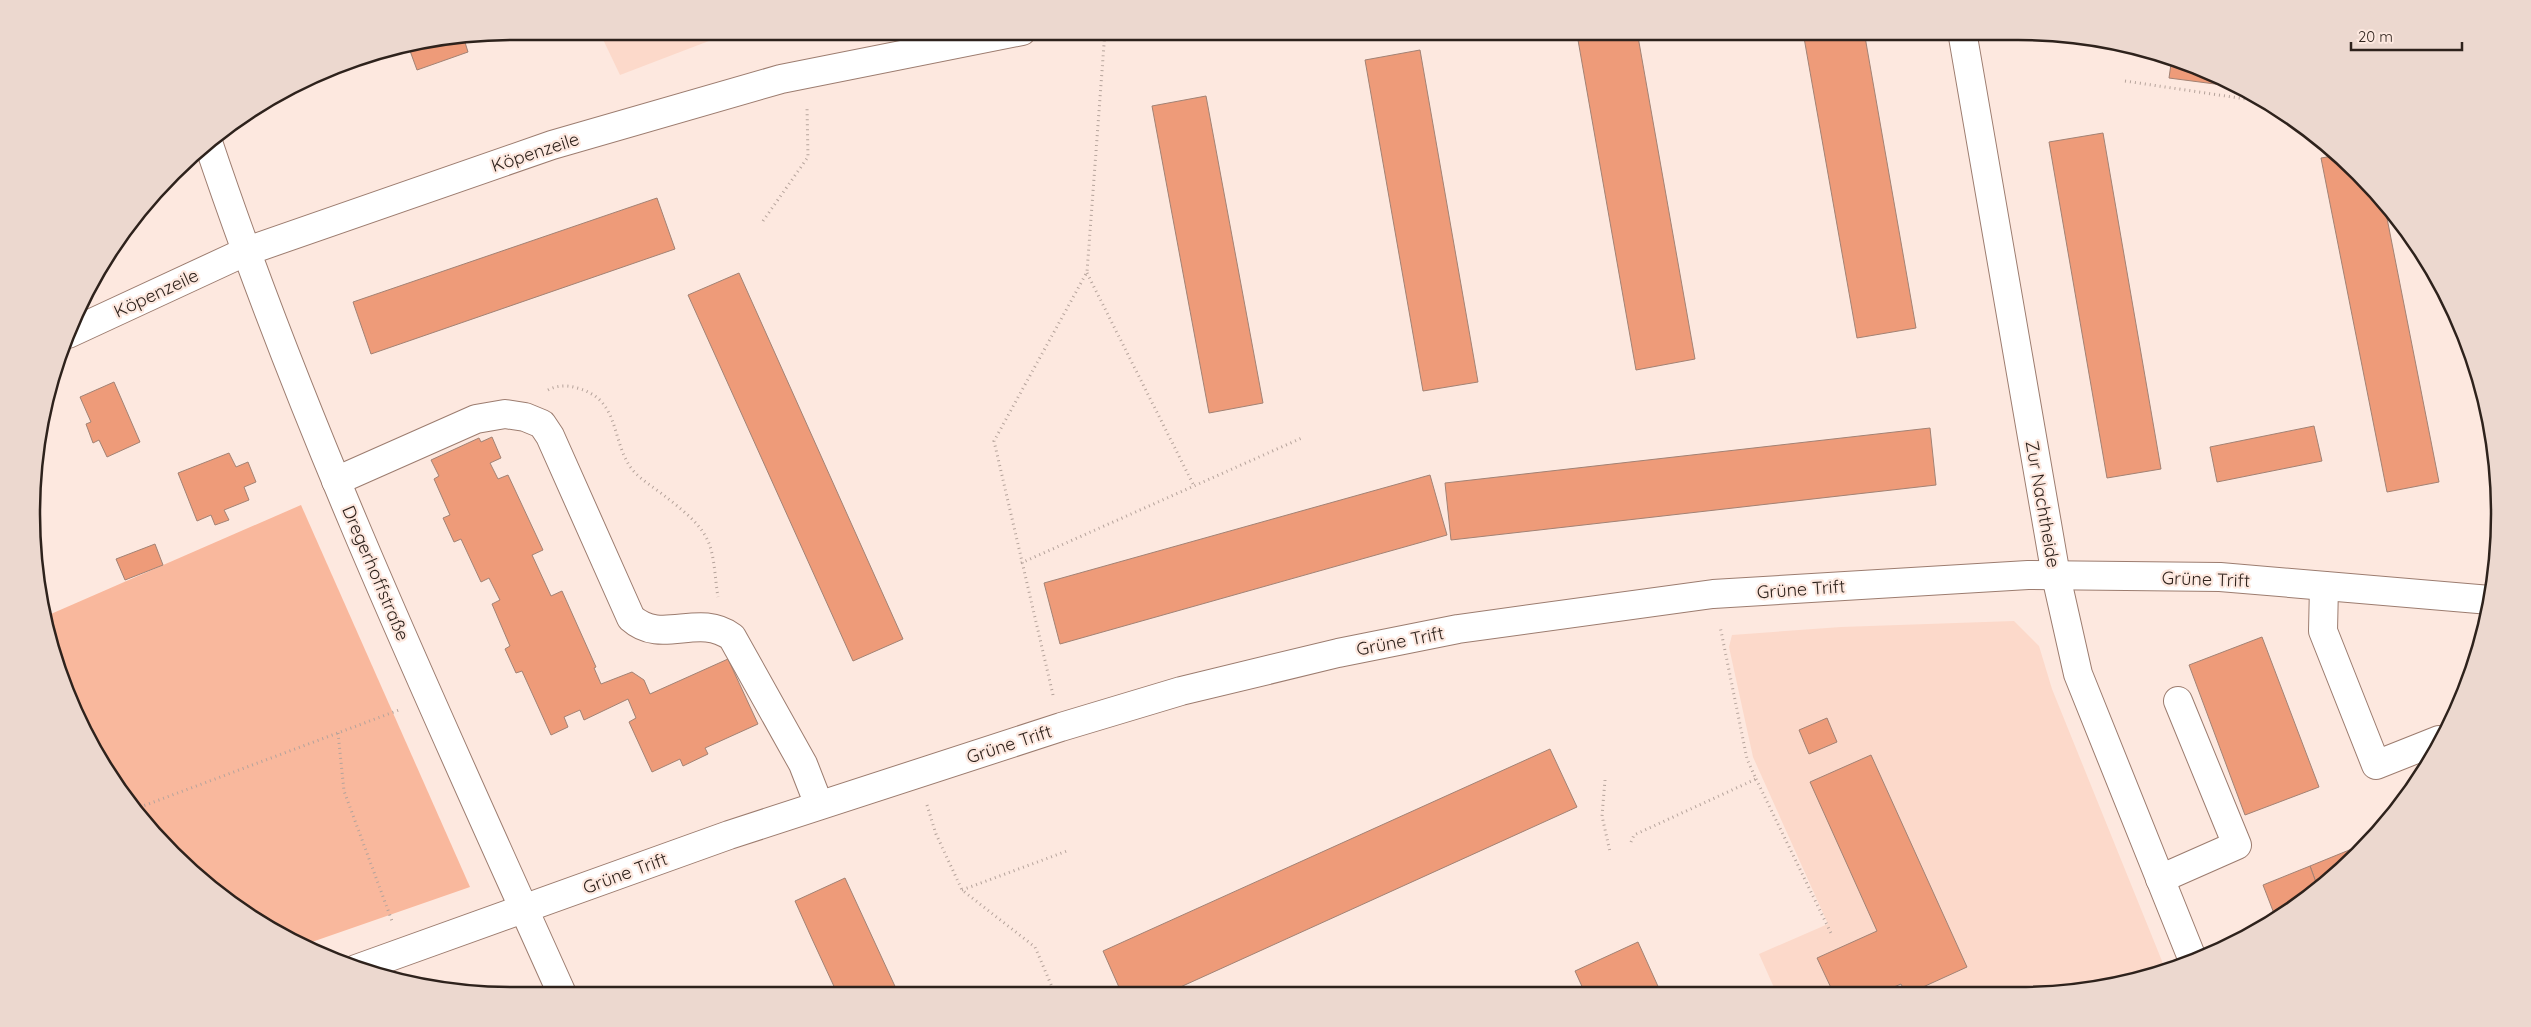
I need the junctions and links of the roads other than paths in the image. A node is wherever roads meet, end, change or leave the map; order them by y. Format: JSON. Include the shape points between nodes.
{"nodes":[{"id":1,"x":977,"y":40,"type":"edge"},
{"id":2,"x":1964,"y":40,"type":"edge"},
{"id":3,"x":211,"y":150,"type":"edge"},
{"id":4,"x":247,"y":252,"type":"junction"},
{"id":5,"x":77,"y":330,"type":"edge"},
{"id":6,"x":336,"y":481,"type":"junction"},
{"id":7,"x":2056,"y":576,"type":"junction"},
{"id":8,"x":2324,"y":586,"type":"junction"},
{"id":9,"x":2483,"y":599,"type":"edge"},
{"id":10,"x":2178,"y":701,"type":"dead end"},
{"id":11,"x":2432,"y":743,"type":"edge"},
{"id":12,"x":819,"y":805,"type":"junction"},
{"id":13,"x":2160,"y":879,"type":"junction"},
{"id":14,"x":525,"y":910,"type":"junction"},
{"id":15,"x":2190,"y":954,"type":"edge"},
{"id":16,"x":369,"y":964,"type":"edge"},
{"id":17,"x":559,"y":987,"type":"edge"}],
"edges":[{"from":1,"to":4,"type":"street","name":"Köpenzeile","via":[[724,94],[552,145]]},
{"from":2,"to":7,"type":"street","name":"Zur Nachtheide"},
{"from":3,"to":4,"type":"street","name":"Dregerhoffstraße"},
{"from":4,"to":5,"type":"street","name":"Köpenzeile"},
{"from":4,"to":6,"type":"street","name":"Dregerhoffstraße"},
{"from":6,"to":12,"type":"street","via":[[476,419],[505,414],[542,424],[631,618],[652,630],[704,626],[721,629],[732,637],[803,764]]},
{"from":6,"to":14,"type":"street","name":"Dregerhoffstraße"},
{"from":7,"to":8,"type":"street","name":"Grüne Trift","via":[[2220,578]]},
{"from":7,"to":12,"type":"street","name":"Grüne Trift","via":[[1713,594],[1458,629],[1338,653],[1181,691]]},
{"from":7,"to":13,"type":"street","name":"Zur Nachtheide","via":[[2078,674]]},
{"from":8,"to":9,"type":"street","name":"Grüne Trift"},
{"from":8,"to":11,"type":"street","via":[[2323,631],[2376,765]]},
{"from":10,"to":13,"type":"street","via":[[2237,845]]},
{"from":12,"to":14,"type":"street","name":"Grüne Trift"},
{"from":13,"to":15,"type":"street","name":"Zur Nachtheide"},
{"from":14,"to":16,"type":"street","name":"Grüne Trift"},
{"from":14,"to":17,"type":"street","name":"Dregerhoffstraße"}]}
